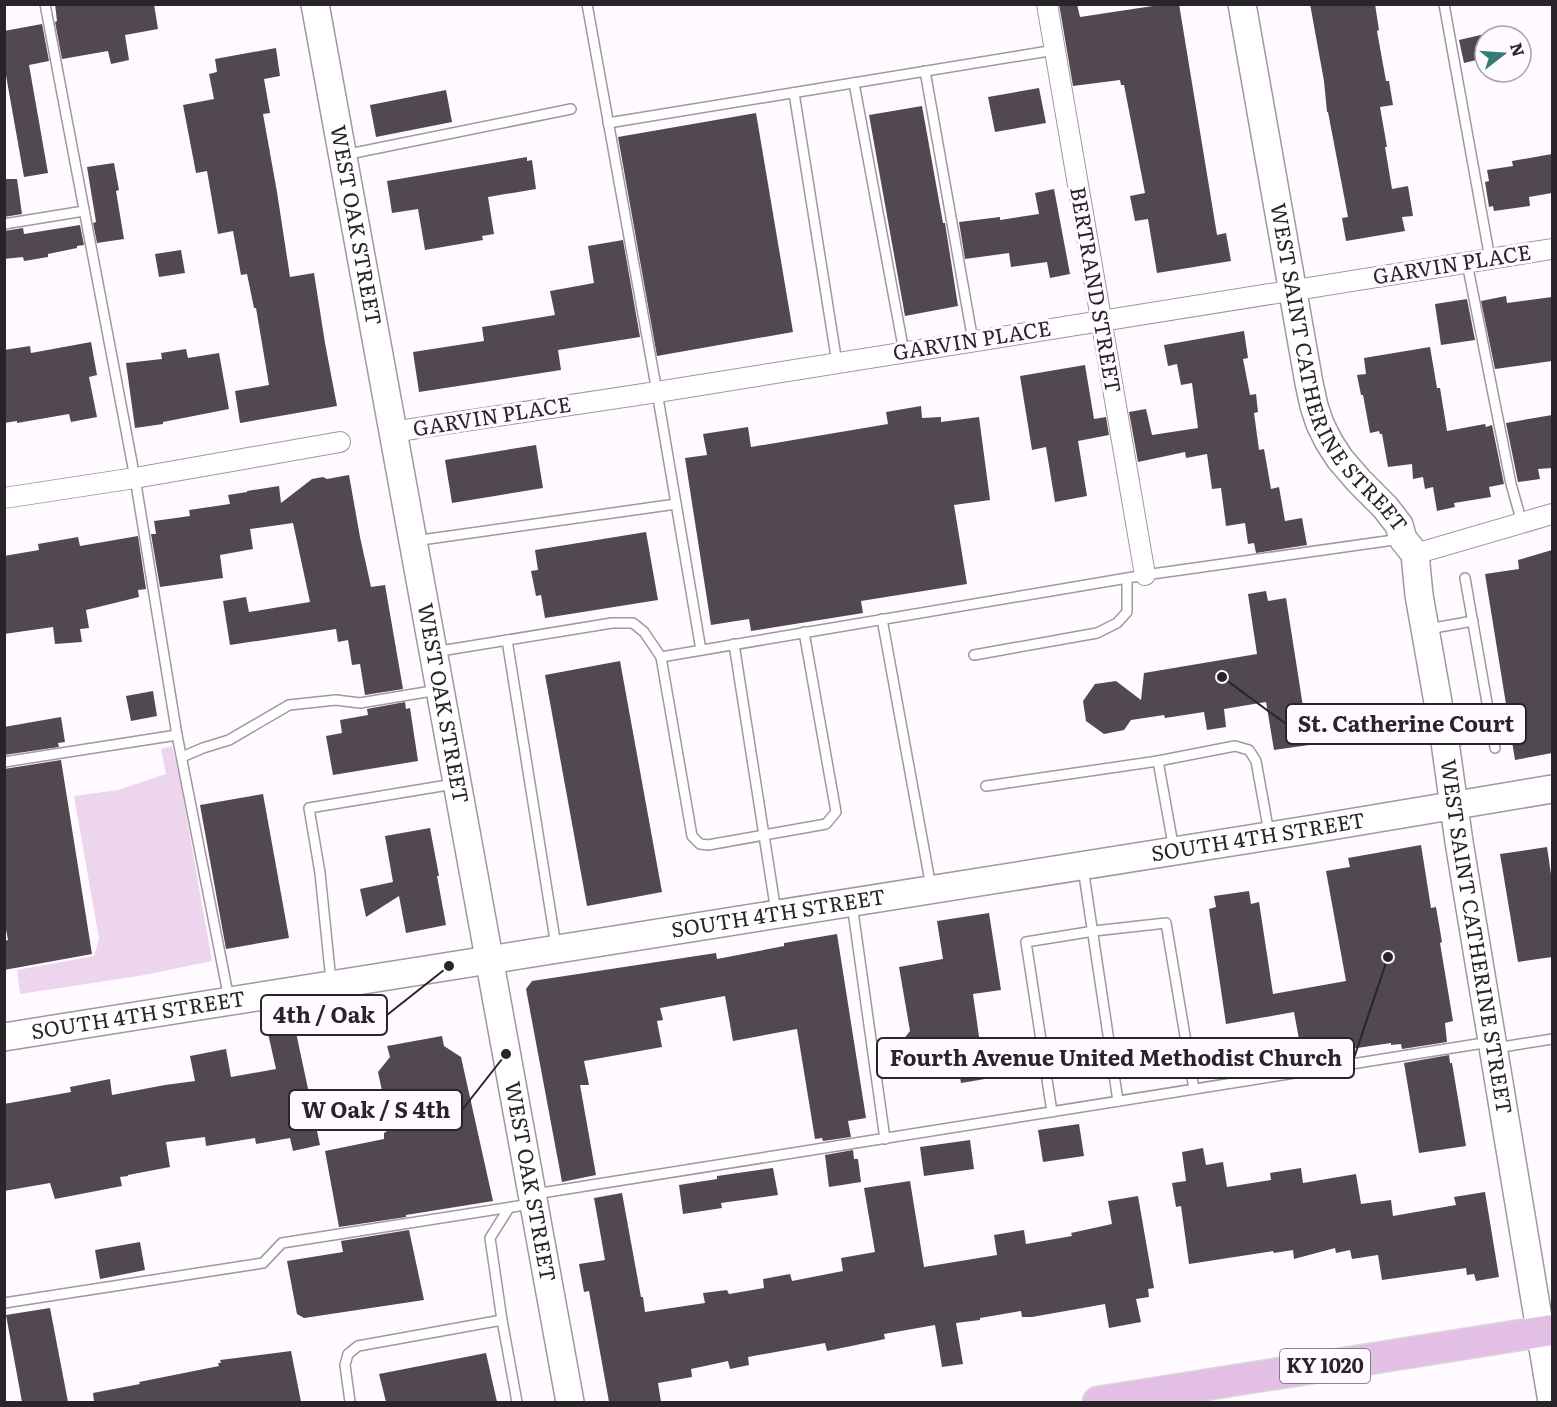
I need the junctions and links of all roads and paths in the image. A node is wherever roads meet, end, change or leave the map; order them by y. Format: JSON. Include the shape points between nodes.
{"nodes":[{"id":1,"x":45,"y":4,"type":"edge"},
{"id":2,"x":315,"y":4,"type":"edge"},
{"id":3,"x":587,"y":4,"type":"edge"},
{"id":4,"x":1047,"y":4,"type":"edge"},
{"id":5,"x":1242,"y":4,"type":"edge"},
{"id":6,"x":1444,"y":4,"type":"edge"},
{"id":7,"x":1055,"y":50,"type":"junction"},
{"id":8,"x":925,"y":71,"type":"junction"},
{"id":9,"x":854,"y":83,"type":"junction"},
{"id":10,"x":794,"y":93,"type":"junction"},
{"id":11,"x":571,"y":109,"type":"dead end"},
{"id":12,"x":609,"y":123,"type":"junction"},
{"id":13,"x":342,"y":155,"type":"junction"},
{"id":14,"x":84,"y":211,"type":"junction"},
{"id":15,"x":4,"y":224,"type":"edge"},
{"id":16,"x":1552,"y":249,"type":"edge"},
{"id":17,"x":1490,"y":259,"type":"junction"},
{"id":18,"x":1467,"y":263,"type":"junction"},
{"id":19,"x":1293,"y":291,"type":"junction"},
{"id":20,"x":1100,"y":321,"type":"junction"},
{"id":21,"x":973,"y":341,"type":"junction"},
{"id":22,"x":904,"y":352,"type":"junction"},
{"id":23,"x":837,"y":363,"type":"junction"},
{"id":24,"x":657,"y":392,"type":"junction"},
{"id":25,"x":392,"y":432,"type":"junction"},
{"id":26,"x":340,"y":442,"type":"dead end"},
{"id":27,"x":135,"y":478,"type":"junction"},
{"id":28,"x":4,"y":498,"type":"edge"},
{"id":29,"x":676,"y":504,"type":"junction"},
{"id":30,"x":1552,"y":514,"type":"edge"},
{"id":31,"x":1522,"y":523,"type":"junction"},
{"id":32,"x":412,"y":542,"type":"junction"},
{"id":33,"x":1409,"y":546,"type":"junction"},
{"id":34,"x":1136,"y":577,"type":"junction"},
{"id":35,"x":1466,"y":578,"type":"dead end"},
{"id":36,"x":882,"y":619,"type":"junction"},
{"id":37,"x":1473,"y":621,"type":"junction"},
{"id":38,"x":1425,"y":629,"type":"junction"},
{"id":39,"x":804,"y":632,"type":"junction"},
{"id":40,"x":507,"y":640,"type":"junction"},
{"id":41,"x":734,"y":644,"type":"junction"},
{"id":42,"x":701,"y":650,"type":"junction"},
{"id":43,"x":433,"y":652,"type":"junction"},
{"id":44,"x":974,"y":655,"type":"dead end"},
{"id":45,"x":661,"y":657,"type":"junction"},
{"id":46,"x":440,"y":690,"type":"junction"},
{"id":47,"x":1493,"y":734,"type":"junction"},
{"id":48,"x":177,"y":735,"type":"junction"},
{"id":49,"x":1445,"y":742,"type":"junction"},
{"id":50,"x":1495,"y":748,"type":"dead end"},
{"id":51,"x":182,"y":757,"type":"junction"},
{"id":52,"x":1158,"y":760,"type":"junction"},
{"id":53,"x":4,"y":762,"type":"edge"},
{"id":54,"x":457,"y":783,"type":"junction"},
{"id":55,"x":986,"y":786,"type":"dead end"},
{"id":56,"x":1552,"y":789,"type":"edge"},
{"id":57,"x":1455,"y":805,"type":"junction"},
{"id":58,"x":764,"y":835,"type":"junction"},
{"id":59,"x":1269,"y":836,"type":"junction"},
{"id":60,"x":1174,"y":851,"type":"junction"},
{"id":61,"x":1083,"y":866,"type":"junction"},
{"id":62,"x":931,"y":889,"type":"junction"},
{"id":63,"x":852,"y":902,"type":"junction"},
{"id":64,"x":777,"y":914,"type":"junction"},
{"id":65,"x":1094,"y":932,"type":"junction"},
{"id":66,"x":557,"y":949,"type":"junction"},
{"id":67,"x":489,"y":959,"type":"junction"},
{"id":68,"x":331,"y":984,"type":"junction"},
{"id":69,"x":229,"y":1002,"type":"junction"},
{"id":70,"x":4,"y":1037,"type":"edge"},
{"id":71,"x":1552,"y":1040,"type":"edge"},
{"id":72,"x":1493,"y":1045,"type":"junction"},
{"id":73,"x":1194,"y":1089,"type":"junction"},
{"id":74,"x":1118,"y":1101,"type":"junction"},
{"id":75,"x":1052,"y":1112,"type":"junction"},
{"id":76,"x":885,"y":1139,"type":"junction"},
{"id":77,"x":525,"y":1202,"type":"junction"},
{"id":78,"x":4,"y":1303,"type":"edge"},
{"id":79,"x":502,"y":1320,"type":"junction"},
{"id":80,"x":1546,"y":1331,"type":"edge"},
{"id":81,"x":350,"y":1402,"type":"edge"},
{"id":82,"x":517,"y":1402,"type":"edge"},
{"id":83,"x":570,"y":1402,"type":"edge"},
{"id":84,"x":1098,"y":1402,"type":"edge"},
{"id":85,"x":1552,"y":1402,"type":"edge"}],
"edges":[{"from":1,"to":14,"type":"lane"},
{"from":2,"to":13,"type":"main road","name":"WEST OAK STREET"},
{"from":3,"to":12,"type":"lane"},
{"from":4,"to":7,"type":"street","name":"BERTRAND STREET"},
{"from":5,"to":19,"type":"main road","name":"WEST SAINT CATHERINE STREET"},
{"from":6,"to":17,"type":"lane"},
{"from":7,"to":8,"type":"lane"},
{"from":7,"to":20,"type":"street","name":"BERTRAND STREET"},
{"from":8,"to":9,"type":"lane"},
{"from":8,"to":21,"type":"lane"},
{"from":9,"to":10,"type":"lane"},
{"from":9,"to":22,"type":"lane"},
{"from":10,"to":12,"type":"lane"},
{"from":10,"to":23,"type":"lane"},
{"from":11,"to":13,"type":"lane"},
{"from":12,"to":24,"type":"lane"},
{"from":13,"to":25,"type":"main road","name":"WEST OAK STREET"},
{"from":14,"to":15,"type":"lane"},
{"from":14,"to":27,"type":"lane"},
{"from":16,"to":17,"type":"street","name":"GARVIN PLACE"},
{"from":17,"to":18,"type":"street","name":"GARVIN PLACE"},
{"from":18,"to":19,"type":"street","name":"GARVIN PLACE"},
{"from":18,"to":31,"type":"lane"},
{"from":19,"to":20,"type":"street","name":"GARVIN PLACE"},
{"from":19,"to":33,"type":"main road","name":"WEST SAINT CATHERINE STREET","via":[[1320,424],[1340,459],[1385,507]]},
{"from":20,"to":21,"type":"street","name":"GARVIN PLACE"},
{"from":20,"to":34,"type":"street","name":"BERTRAND STREET"},
{"from":21,"to":22,"type":"street","name":"GARVIN PLACE"},
{"from":22,"to":23,"type":"street","name":"GARVIN PLACE"},
{"from":23,"to":24,"type":"street","name":"GARVIN PLACE"},
{"from":24,"to":25,"type":"street","name":"GARVIN PLACE"},
{"from":24,"to":29,"type":"lane"},
{"from":25,"to":32,"type":"main road","name":"WEST OAK STREET"},
{"from":26,"to":27,"type":"street"},
{"from":27,"to":28,"type":"street"},
{"from":27,"to":48,"type":"lane"},
{"from":29,"to":32,"type":"lane"},
{"from":29,"to":42,"type":"lane"},
{"from":30,"to":31,"type":"street"},
{"from":31,"to":33,"type":"street"},
{"from":32,"to":43,"type":"main road","name":"WEST OAK STREET"},
{"from":33,"to":34,"type":"lane"},
{"from":33,"to":38,"type":"main road","name":"WEST SAINT CATHERINE STREET"},
{"from":34,"to":36,"type":"lane"},
{"from":34,"to":44,"type":"lane","via":[[1127,612],[1097,633]]},
{"from":35,"to":37,"type":"lane"},
{"from":36,"to":39,"type":"lane"},
{"from":36,"to":62,"type":"lane"},
{"from":37,"to":38,"type":"lane"},
{"from":37,"to":47,"type":"lane"},
{"from":38,"to":49,"type":"main road","name":"WEST SAINT CATHERINE STREET"},
{"from":39,"to":41,"type":"lane"},
{"from":39,"to":58,"type":"lane","via":[[836,812],[826,824]]},
{"from":40,"to":43,"type":"lane"},
{"from":40,"to":45,"type":"lane","via":[[633,623]]},
{"from":40,"to":66,"type":"lane"},
{"from":41,"to":42,"type":"lane"},
{"from":41,"to":58,"type":"lane"},
{"from":42,"to":45,"type":"lane"},
{"from":43,"to":46,"type":"main road","name":"WEST OAK STREET"},
{"from":45,"to":58,"type":"lane","via":[[692,836],[700,844],[708,845]]},
{"from":46,"to":51,"type":"lane","via":[[360,703],[336,700],[289,705],[229,740]]},
{"from":46,"to":54,"type":"main road","name":"WEST OAK STREET"},
{"from":47,"to":49,"type":"lane"},
{"from":47,"to":50,"type":"lane"},
{"from":48,"to":51,"type":"lane"},
{"from":48,"to":53,"type":"lane"},
{"from":49,"to":57,"type":"main road","name":"WEST SAINT CATHERINE STREET"},
{"from":51,"to":69,"type":"lane"},
{"from":52,"to":55,"type":"lane"},
{"from":52,"to":59,"type":"lane","via":[[1235,746],[1249,750],[1256,761]]},
{"from":52,"to":60,"type":"lane"},
{"from":54,"to":67,"type":"main road","name":"WEST OAK STREET"},
{"from":54,"to":68,"type":"lane","via":[[309,808]]},
{"from":56,"to":57,"type":"main road","name":"SOUTH 4TH STREET"},
{"from":57,"to":59,"type":"main road","name":"SOUTH 4TH STREET"},
{"from":57,"to":72,"type":"main road","name":"WEST SAINT CATHERINE STREET"},
{"from":58,"to":64,"type":"lane"},
{"from":59,"to":60,"type":"main road","name":"SOUTH 4TH STREET"},
{"from":60,"to":61,"type":"main road","name":"SOUTH 4TH STREET"},
{"from":61,"to":62,"type":"main road","name":"SOUTH 4TH STREET"},
{"from":61,"to":65,"type":"lane"},
{"from":62,"to":63,"type":"main road","name":"SOUTH 4TH STREET"},
{"from":63,"to":64,"type":"main road","name":"SOUTH 4TH STREET"},
{"from":63,"to":76,"type":"lane"},
{"from":64,"to":66,"type":"main road","name":"SOUTH 4TH STREET"},
{"from":65,"to":73,"type":"lane","via":[[1166,923]]},
{"from":65,"to":74,"type":"lane"},
{"from":65,"to":75,"type":"lane","via":[[1026,942]]},
{"from":66,"to":67,"type":"main road","name":"SOUTH 4TH STREET"},
{"from":67,"to":68,"type":"main road","name":"SOUTH 4TH STREET"},
{"from":67,"to":77,"type":"main road","name":"WEST OAK STREET"},
{"from":68,"to":69,"type":"main road","name":"SOUTH 4TH STREET"},
{"from":69,"to":70,"type":"main road","name":"SOUTH 4TH STREET"},
{"from":71,"to":72,"type":"lane"},
{"from":72,"to":73,"type":"lane"},
{"from":72,"to":80,"type":"main road","name":"WEST SAINT CATHERINE STREET"},
{"from":73,"to":74,"type":"lane"},
{"from":74,"to":75,"type":"lane"},
{"from":75,"to":76,"type":"lane"},
{"from":76,"to":77,"type":"lane"},
{"from":77,"to":78,"type":"lane","via":[[282,1243],[262,1263]]},
{"from":77,"to":79,"type":"lane","via":[[490,1238]]},
{"from":77,"to":83,"type":"main road","name":"WEST OAK STREET"},
{"from":79,"to":81,"type":"lane","via":[[358,1346],[348,1354],[345,1365]]},
{"from":79,"to":82,"type":"lane"},
{"from":80,"to":84,"type":"main road","number":"KY 1020"},
{"from":80,"to":85,"type":"main road","name":"WEST SAINT CATHERINE STREET"}]}
